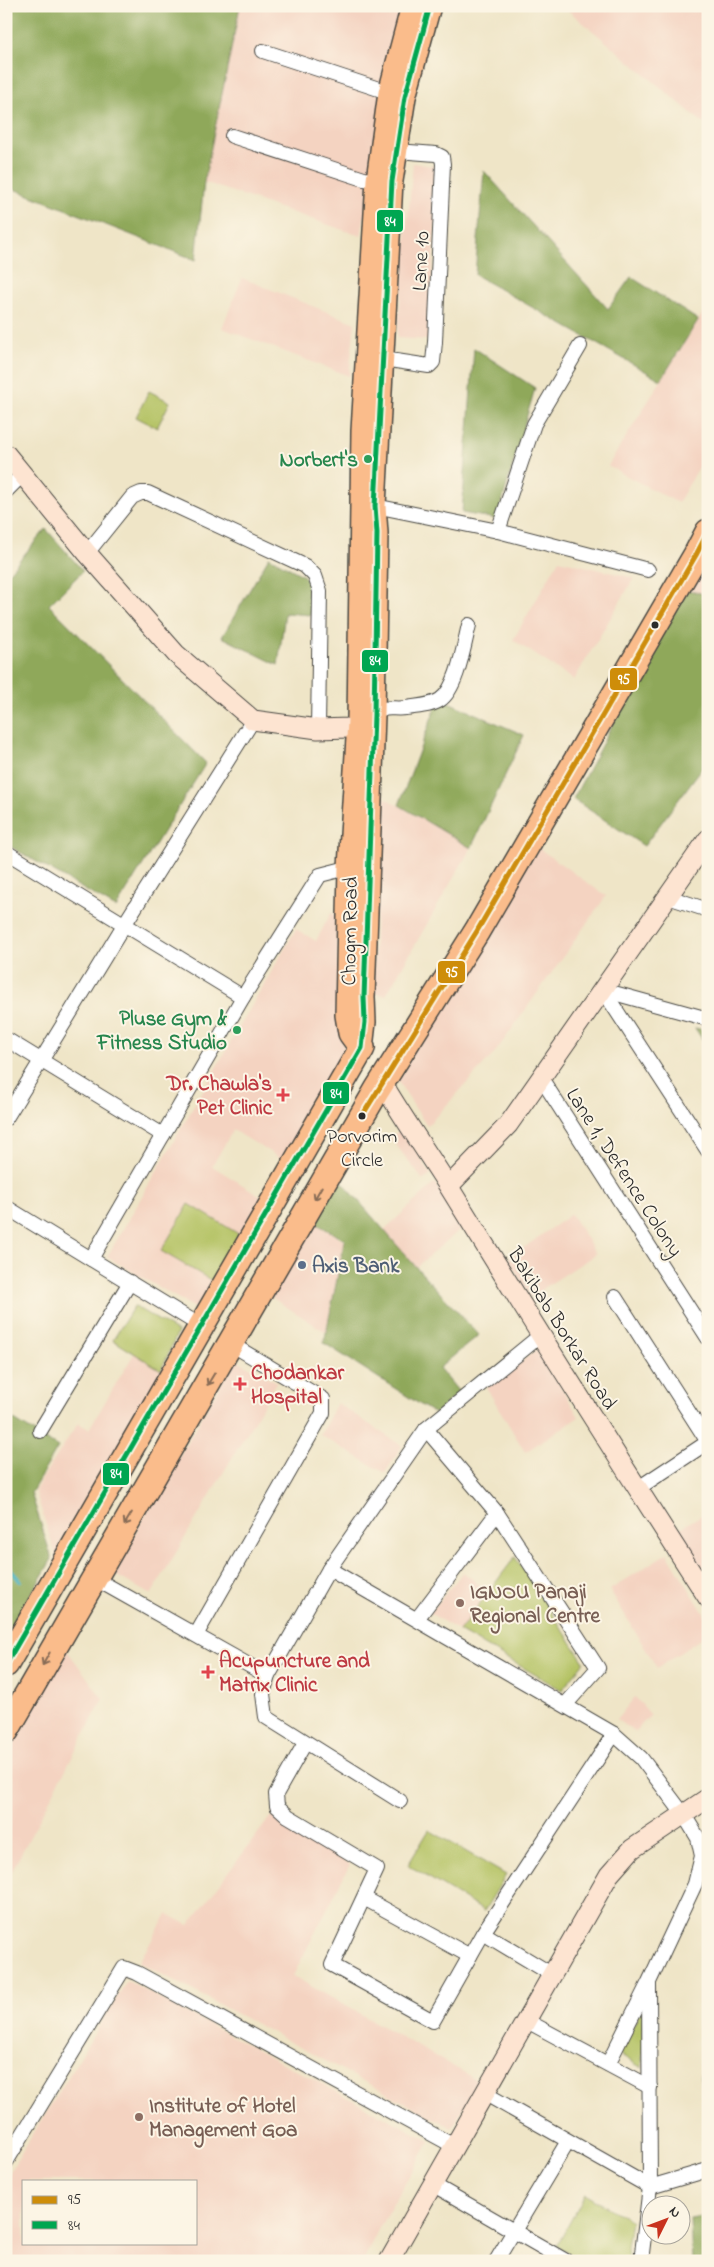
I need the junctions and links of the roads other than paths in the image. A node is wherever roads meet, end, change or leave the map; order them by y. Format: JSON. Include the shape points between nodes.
{"nodes":[{"id":1,"x":414,"y":6,"type":"edge"},
{"id":2,"x":430,"y":6,"type":"edge"},
{"id":3,"x":263,"y":51,"type":"dead end"},
{"id":4,"x":398,"y":95,"type":"junction"},
{"id":5,"x":232,"y":136,"type":"dead end"},
{"id":6,"x":397,"y":151,"type":"junction"},
{"id":7,"x":386,"y":181,"type":"junction"},
{"id":8,"x":580,"y":346,"type":"dead end"},
{"id":9,"x":383,"y":360,"type":"junction"},
{"id":10,"x":6,"y":454,"type":"edge"},
{"id":11,"x":22,"y":475,"type":"junction"},
{"id":12,"x":6,"y":491,"type":"edge"},
{"id":13,"x":375,"y":506,"type":"junction"},
{"id":14,"x":498,"y":531,"type":"junction"},
{"id":15,"x":708,"y":532,"type":"edge"},
{"id":16,"x":86,"y":553,"type":"junction"},
{"id":17,"x":702,"y":556,"type":"edge"},
{"id":18,"x":648,"y":570,"type":"dead end"},
{"id":19,"x":469,"y":625,"type":"dead end"},
{"id":20,"x":367,"y":718,"type":"junction"},
{"id":21,"x":253,"y":720,"type":"junction"},
{"id":22,"x":318,"y":729,"type":"junction"},
{"id":23,"x":708,"y":839,"type":"edge"},
{"id":24,"x":6,"y":852,"type":"edge"},
{"id":25,"x":359,"y":866,"type":"junction"},
{"id":26,"x":668,"y":897,"type":"junction"},
{"id":27,"x":708,"y":910,"type":"edge"},
{"id":28,"x":124,"y":925,"type":"junction"},
{"id":29,"x":603,"y":990,"type":"junction"},
{"id":30,"x":243,"y":997,"type":"junction"},
{"id":31,"x":708,"y":1019,"type":"edge"},
{"id":32,"x":6,"y":1039,"type":"edge"},
{"id":33,"x":42,"y":1060,"type":"junction"},
{"id":34,"x":541,"y":1078,"type":"junction"},
{"id":35,"x":382,"y":1082,"type":"junction"},
{"id":36,"x":6,"y":1118,"type":"edge"},
{"id":37,"x":163,"y":1135,"type":"junction"},
{"id":38,"x":708,"y":1151,"type":"edge"},
{"id":39,"x":449,"y":1186,"type":"junction"},
{"id":40,"x":6,"y":1207,"type":"edge"},
{"id":41,"x":91,"y":1259,"type":"junction"},
{"id":42,"x":130,"y":1282,"type":"junction"},
{"id":43,"x":615,"y":1298,"type":"dead end"},
{"id":44,"x":201,"y":1326,"type":"junction"},
{"id":45,"x":541,"y":1335,"type":"junction"},
{"id":46,"x":708,"y":1338,"type":"edge"},
{"id":47,"x":231,"y":1344,"type":"junction"},
{"id":48,"x":426,"y":1430,"type":"junction"},
{"id":49,"x":40,"y":1431,"type":"dead end"},
{"id":50,"x":708,"y":1442,"type":"edge"},
{"id":51,"x":637,"y":1489,"type":"junction"},
{"id":52,"x":497,"y":1513,"type":"junction"},
{"id":53,"x":329,"y":1569,"type":"junction"},
{"id":54,"x":94,"y":1578,"type":"junction"},
{"id":55,"x":708,"y":1598,"type":"edge"},
{"id":56,"x":417,"y":1619,"type":"junction"},
{"id":57,"x":196,"y":1635,"type":"junction"},
{"id":58,"x":6,"y":1664,"type":"edge"},
{"id":59,"x":268,"y":1676,"type":"junction"},
{"id":60,"x":566,"y":1704,"type":"junction"},
{"id":61,"x":6,"y":1731,"type":"edge"},
{"id":62,"x":614,"y":1734,"type":"junction"},
{"id":63,"x":305,"y":1743,"type":"junction"},
{"id":64,"x":708,"y":1798,"type":"edge"},
{"id":65,"x":400,"y":1801,"type":"dead end"},
{"id":66,"x":684,"y":1815,"type":"junction"},
{"id":67,"x":703,"y":1838,"type":"edge"},
{"id":68,"x":364,"y":1898,"type":"junction"},
{"id":69,"x":483,"y":1933,"type":"junction"},
{"id":70,"x":470,"y":1956,"type":"junction"},
{"id":71,"x":553,"y":1975,"type":"junction"},
{"id":72,"x":648,"y":1982,"type":"junction"},
{"id":73,"x":527,"y":2021,"type":"junction"},
{"id":74,"x":608,"y":2064,"type":"junction"},
{"id":75,"x":650,"y":2087,"type":"junction"},
{"id":76,"x":484,"y":2094,"type":"junction"},
{"id":77,"x":568,"y":2141,"type":"junction"},
{"id":78,"x":454,"y":2146,"type":"junction"},
{"id":79,"x":6,"y":2162,"type":"edge"},
{"id":80,"x":708,"y":2170,"type":"edge"},
{"id":81,"x":432,"y":2184,"type":"junction"},
{"id":82,"x":650,"y":2186,"type":"junction"},
{"id":83,"x":514,"y":2230,"type":"junction"},
{"id":84,"x":389,"y":2261,"type":"edge"},
{"id":85,"x":496,"y":2261,"type":"edge"},
{"id":86,"x":566,"y":2261,"type":"edge"},
{"id":87,"x":641,"y":2261,"type":"edge"}],
"edges":[{"from":1,"to":4,"type":"highway","name":"Chogm Road"},
{"from":2,"to":4,"type":"main road","name":"Chogm Road"},
{"from":3,"to":4,"type":"street"},
{"from":4,"to":6,"type":"main road","name":"Chogm Road"},
{"from":4,"to":7,"type":"highway","name":"Chogm Road"},
{"from":5,"to":7,"type":"street","via":[[364,179]]},
{"from":6,"to":7,"type":"main road","name":"Chogm Road"},
{"from":6,"to":9,"type":"street","name":"Lane 10","via":[[436,154],[442,157],[444,164],[435,342],[433,362],[429,366]]},
{"from":7,"to":9,"type":"main road","name":"Chogm Road"},
{"from":7,"to":20,"type":"highway","name":"Chogm Road","via":[[364,431]]},
{"from":8,"to":14,"type":"street","via":[[534,424]]},
{"from":9,"to":13,"type":"main road","name":"Chogm Road"},
{"from":10,"to":11,"type":"street"},
{"from":11,"to":12,"type":"street"},
{"from":11,"to":16,"type":"street"},
{"from":13,"to":14,"type":"street"},
{"from":13,"to":20,"type":"main road","name":"Chogm Road","via":[[377,533]]},
{"from":14,"to":18,"type":"street"},
{"from":15,"to":17,"type":"highway"},
{"from":16,"to":21,"type":"street","via":[[176,654]]},
{"from":16,"to":22,"type":"street","via":[[132,496],[148,493],[305,566],[315,576],[320,591]]},
{"from":17,"to":35,"type":"highway"},
{"from":19,"to":20,"type":"street","via":[[452,684],[441,700],[417,706],[383,707]]},
{"from":20,"to":22,"type":"street","via":[[349,728]]},
{"from":20,"to":25,"type":"highway","name":"Chogm Road"},
{"from":21,"to":22,"type":"street"},
{"from":21,"to":28,"type":"street"},
{"from":23,"to":26,"type":"street"},
{"from":24,"to":28,"type":"street"},
{"from":25,"to":30,"type":"street","via":[[320,875]]},
{"from":25,"to":44,"type":"highway","name":"Chogm Road","via":[[348,1015],[351,1033],[362,1048]]},
{"from":26,"to":27,"type":"street"},
{"from":26,"to":29,"type":"street"},
{"from":28,"to":30,"type":"street"},
{"from":28,"to":33,"type":"street"},
{"from":29,"to":31,"type":"street"},
{"from":29,"to":34,"type":"street"},
{"from":29,"to":38,"type":"street"},
{"from":30,"to":37,"type":"street"},
{"from":32,"to":33,"type":"street"},
{"from":33,"to":36,"type":"street"},
{"from":33,"to":37,"type":"street"},
{"from":34,"to":39,"type":"street","via":[[508,1125]]},
{"from":34,"to":46,"type":"street","name":"Lane 1, Defence Colony"},
{"from":35,"to":39,"type":"street","name":"Bakibab Borkar Road"},
{"from":35,"to":47,"type":"highway","one_way":true},
{"from":37,"to":41,"type":"street"},
{"from":39,"to":45,"type":"street","name":"Bakibab Borkar Road"},
{"from":40,"to":41,"type":"street"},
{"from":41,"to":42,"type":"street"},
{"from":42,"to":44,"type":"street"},
{"from":42,"to":49,"type":"street"},
{"from":43,"to":50,"type":"street"},
{"from":44,"to":58,"type":"highway"},
{"from":45,"to":48,"type":"street"},
{"from":45,"to":51,"type":"street","name":"Bakibab Borkar Road"},
{"from":47,"to":54,"type":"highway","one_way":true},
{"from":47,"to":57,"type":"street","via":[[323,1399],[323,1413]]},
{"from":48,"to":52,"type":"street"},
{"from":48,"to":53,"type":"street"},
{"from":50,"to":51,"type":"street"},
{"from":51,"to":55,"type":"street","name":"Bakibab Borkar Road"},
{"from":52,"to":56,"type":"street"},
{"from":52,"to":60,"type":"street","via":[[598,1668]]},
{"from":53,"to":56,"type":"street"},
{"from":53,"to":59,"type":"street"},
{"from":54,"to":57,"type":"street"},
{"from":54,"to":61,"type":"highway","one_way":true},
{"from":56,"to":60,"type":"street"},
{"from":57,"to":59,"type":"street"},
{"from":59,"to":63,"type":"street","via":[[263,1694],[266,1717]]},
{"from":60,"to":62,"type":"street"},
{"from":62,"to":66,"type":"street","via":[[641,1758]]},
{"from":62,"to":69,"type":"street"},
{"from":63,"to":65,"type":"street"},
{"from":63,"to":68,"type":"street","via":[[276,1794],[277,1806],[288,1816],[377,1869]]},
{"from":64,"to":66,"type":"street"},
{"from":66,"to":67,"type":"street"},
{"from":66,"to":71,"type":"street","via":[[632,1849],[609,1876]]},
{"from":67,"to":72,"type":"street","via":[[695,1884]]},
{"from":68,"to":70,"type":"street"},
{"from":68,"to":70,"type":"street","via":[[332,1965],[433,2022]]},
{"from":69,"to":70,"type":"street"},
{"from":69,"to":71,"type":"street"},
{"from":71,"to":73,"type":"street"},
{"from":72,"to":74,"type":"street"},
{"from":72,"to":75,"type":"street"},
{"from":73,"to":74,"type":"street"},
{"from":73,"to":76,"type":"street"},
{"from":74,"to":75,"type":"street"},
{"from":75,"to":82,"type":"street"},
{"from":76,"to":77,"type":"street"},
{"from":76,"to":78,"type":"street"},
{"from":77,"to":82,"type":"street"},
{"from":77,"to":83,"type":"street"},
{"from":78,"to":79,"type":"street","via":[[146,1977],[124,1968]]},
{"from":78,"to":81,"type":"street"},
{"from":80,"to":82,"type":"street"},
{"from":81,"to":83,"type":"street"},
{"from":81,"to":84,"type":"street"},
{"from":82,"to":87,"type":"street"},
{"from":83,"to":85,"type":"street"},
{"from":83,"to":86,"type":"street"}]}
